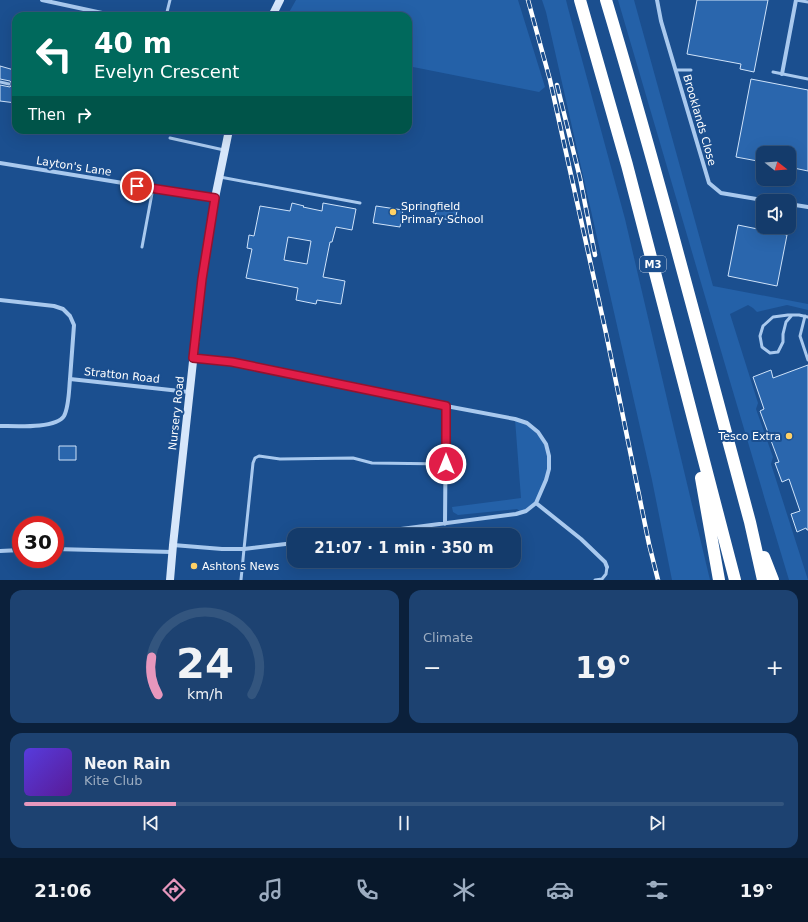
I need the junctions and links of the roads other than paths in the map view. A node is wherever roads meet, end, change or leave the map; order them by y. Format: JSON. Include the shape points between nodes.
{"nodes":[{"id":1,"x":42,"y":0,"type":"edge"},
{"id":2,"x":170,"y":0,"type":"edge"},
{"id":3,"x":279,"y":0,"type":"edge"},
{"id":4,"x":580,"y":0,"type":"edge"},
{"id":5,"x":606,"y":0,"type":"edge"},
{"id":6,"x":657,"y":0,"type":"edge"},
{"id":7,"x":796,"y":0,"type":"edge"},
{"id":8,"x":808,"y":2,"type":"edge"},
{"id":9,"x":96,"y":12,"type":"edge"},
{"id":10,"x":167,"y":12,"type":"edge"},
{"id":11,"x":274,"y":12,"type":"edge"},
{"id":12,"x":676,"y":70,"type":"junction"},
{"id":13,"x":691,"y":70,"type":"dead end"},
{"id":14,"x":773,"y":72,"type":"dead end"},
{"id":15,"x":782,"y":74,"type":"junction"},
{"id":16,"x":808,"y":79,"type":"edge"},
{"id":17,"x":0,"y":82,"type":"edge"},
{"id":18,"x":9,"y":84,"type":"dead end"},
{"id":19,"x":228,"y":134,"type":"edge"},
{"id":20,"x":170,"y":138,"type":"dead end"},
{"id":21,"x":225,"y":150,"type":"junction"},
{"id":22,"x":0,"y":163,"type":"edge"},
{"id":23,"x":220,"y":177,"type":"junction"},
{"id":24,"x":153,"y":188,"type":"junction"},
{"id":25,"x":215,"y":198,"type":"junction"},
{"id":26,"x":756,"y":199,"type":"edge"},
{"id":27,"x":360,"y":203,"type":"dead end"},
{"id":28,"x":796,"y":205,"type":"edge"},
{"id":29,"x":808,"y":207,"type":"edge"},
{"id":30,"x":142,"y":247,"type":"dead end"},
{"id":31,"x":0,"y":300,"type":"edge"},
{"id":32,"x":792,"y":315,"type":"junction"},
{"id":33,"x":806,"y":316,"type":"edge"},
{"id":34,"x":193,"y":358,"type":"junction"},
{"id":35,"x":808,"y":360,"type":"edge"},
{"id":36,"x":70,"y":379,"type":"junction"},
{"id":37,"x":189,"y":392,"type":"junction"},
{"id":38,"x":687,"y":396,"type":"junction"},
{"id":39,"x":446,"y":406,"type":"junction"},
{"id":40,"x":0,"y":426,"type":"edge"},
{"id":41,"x":446,"y":464,"type":"junction"},
{"id":42,"x":536,"y":503,"type":"junction"},
{"id":43,"x":750,"y":522,"type":"junction"},
{"id":44,"x":445,"y":524,"type":"junction"},
{"id":45,"x":412,"y":528,"type":"edge"},
{"id":46,"x":287,"y":544,"type":"edge"},
{"id":47,"x":64,"y":549,"type":"edge"},
{"id":48,"x":172,"y":549,"type":"junction"},
{"id":49,"x":244,"y":549,"type":"junction"},
{"id":50,"x":12,"y":550,"type":"edge"},
{"id":51,"x":0,"y":551,"type":"edge"},
{"id":52,"x":607,"y":567,"type":"joint"},
{"id":53,"x":170,"y":580,"type":"edge"},
{"id":54,"x":241,"y":580,"type":"edge"},
{"id":55,"x":595,"y":580,"type":"edge"},
{"id":56,"x":719,"y":580,"type":"edge"},
{"id":57,"x":735,"y":580,"type":"edge"},
{"id":58,"x":763,"y":580,"type":"edge"},
{"id":59,"x":773,"y":580,"type":"edge"}],
"edges":[{"from":1,"to":9,"type":"street"},
{"from":2,"to":10,"type":"lane"},
{"from":3,"to":11,"type":"street"},
{"from":4,"to":38,"type":"highway","number":"M3","via":[[628,165]]},
{"from":5,"to":43,"type":"highway","number":"M3"},
{"from":6,"to":12,"type":"street","name":"Brooklands Close"},
{"from":7,"to":8,"type":"lane"},
{"from":7,"to":15,"type":"street"},
{"from":12,"to":13,"type":"lane"},
{"from":12,"to":26,"type":"street","name":"Brooklands Close","via":[[709,183],[721,193]]},
{"from":14,"to":15,"type":"lane"},
{"from":15,"to":16,"type":"lane"},
{"from":17,"to":18,"type":"lane"},
{"from":19,"to":21,"type":"street","name":"Nursery Road"},
{"from":20,"to":21,"type":"lane"},
{"from":21,"to":23,"type":"street","name":"Nursery Road"},
{"from":22,"to":24,"type":"street","name":"Layton's Lane"},
{"from":23,"to":25,"type":"street","name":"Nursery Road"},
{"from":23,"to":27,"type":"lane"},
{"from":24,"to":25,"type":"street","name":"Layton's Lane"},
{"from":24,"to":30,"type":"lane"},
{"from":25,"to":34,"type":"street","name":"Nursery Road"},
{"from":28,"to":29,"type":"street"},
{"from":31,"to":36,"type":"street","name":"Stratton Road","via":[[54,306],[63,309],[70,316],[74,325]]},
{"from":32,"to":32,"type":"lane","via":[[773,317],[763,326],[760,336],[762,347],[770,353],[778,352],[783,342],[786,322]]},
{"from":32,"to":33,"type":"lane"},
{"from":33,"to":35,"type":"lane","via":[[800,336]]},
{"from":34,"to":37,"type":"street","name":"Nursery Road"},
{"from":34,"to":39,"type":"street","via":[[232,362]]},
{"from":36,"to":37,"type":"street","name":"Stratton Road"},
{"from":36,"to":40,"type":"street","via":[[66,410],[61,419],[41,425]]},
{"from":37,"to":48,"type":"street","name":"Nursery Road"},
{"from":38,"to":56,"type":"highway","number":"M3"},
{"from":38,"to":57,"type":"highway","number":"M3"},
{"from":39,"to":41,"type":"street"},
{"from":39,"to":42,"type":"street","via":[[515,419],[527,423],[538,432],[546,444],[549,469]]},
{"from":41,"to":44,"type":"street"},
{"from":41,"to":49,"type":"lane","via":[[372,464],[353,458],[280,459],[259,456],[253,463]]},
{"from":42,"to":44,"type":"street","via":[[526,511],[516,514]]},
{"from":42,"to":52,"type":"street","via":[[581,539]]},
{"from":43,"to":58,"type":"highway","number":"M3"},
{"from":43,"to":59,"type":"highway","number":"M3"},
{"from":44,"to":45,"type":"street"},
{"from":46,"to":49,"type":"street"},
{"from":47,"to":48,"type":"street"},
{"from":48,"to":49,"type":"street"},
{"from":48,"to":53,"type":"street","name":"Nursery Road"},
{"from":49,"to":54,"type":"lane"},
{"from":50,"to":51,"type":"street"},
{"from":52,"to":55,"type":"lane","via":[[602,579]]}]}
